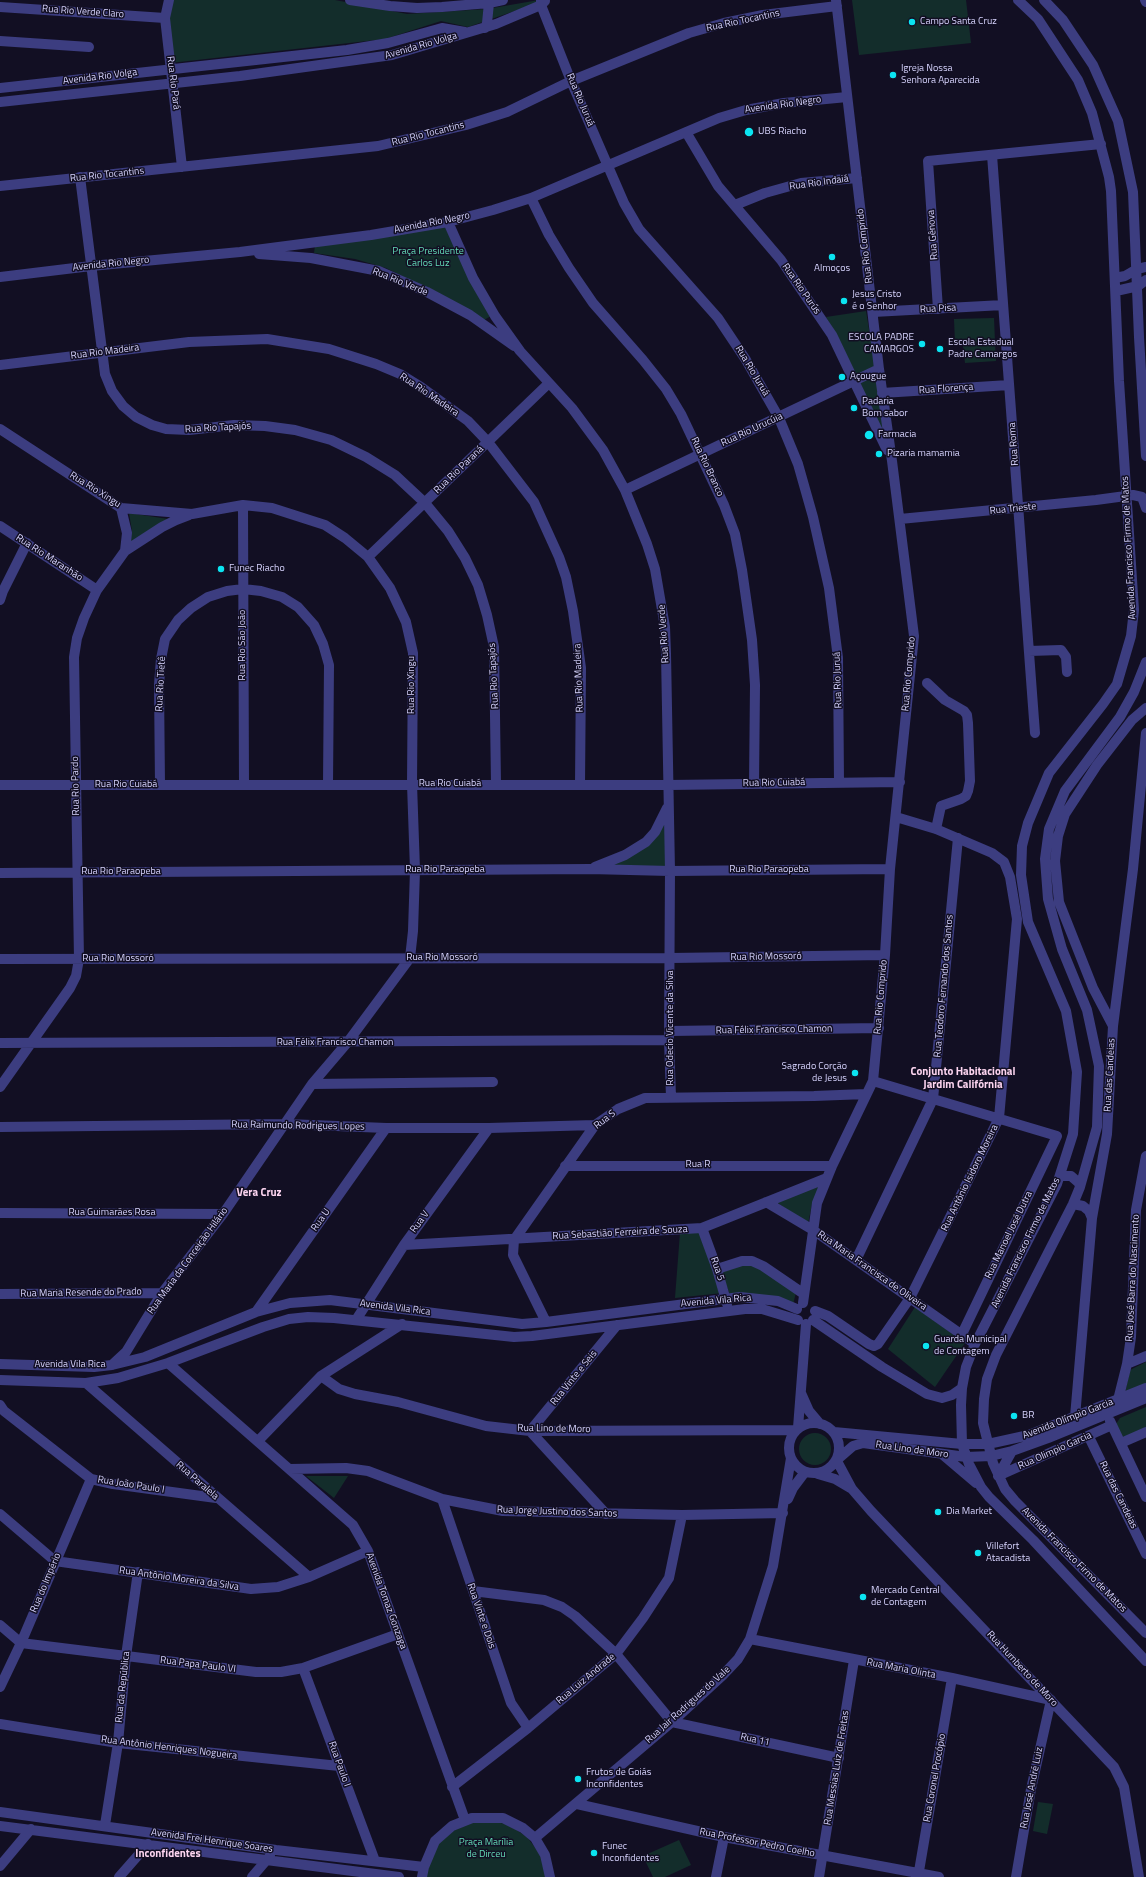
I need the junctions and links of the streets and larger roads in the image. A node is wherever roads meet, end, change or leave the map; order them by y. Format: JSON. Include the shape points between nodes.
{"nodes":[{"id":1,"x":169,"y":0,"type":"edge"},
{"id":2,"x":350,"y":0,"type":"edge"},
{"id":3,"x":503,"y":0,"type":"edge"},
{"id":4,"x":1018,"y":0,"type":"edge"},
{"id":5,"x":1044,"y":0,"type":"edge"},
{"id":6,"x":489,"y":1,"type":"edge"},
{"id":7,"x":543,"y":2,"type":"edge"},
{"id":8,"x":836,"y":3,"type":"edge"},
{"id":9,"x":0,"y":7,"type":"edge"},
{"id":10,"x":165,"y":18,"type":"junction"},
{"id":11,"x":485,"y":28,"type":"junction"},
{"id":12,"x":467,"y":33,"type":"junction"},
{"id":13,"x":0,"y":41,"type":"edge"},
{"id":14,"x":89,"y":47,"type":"dead end"},
{"id":15,"x":170,"y":69,"type":"junction"},
{"id":16,"x":571,"y":81,"type":"junction"},
{"id":17,"x":174,"y":83,"type":"junction"},
{"id":18,"x":0,"y":88,"type":"edge"},
{"id":19,"x":847,"y":97,"type":"junction"},
{"id":20,"x":0,"y":102,"type":"edge"},
{"id":21,"x":686,"y":132,"type":"junction"},
{"id":22,"x":1101,"y":144,"type":"junction"},
{"id":23,"x":992,"y":155,"type":"junction"},
{"id":24,"x":182,"y":167,"type":"junction"},
{"id":25,"x":608,"y":167,"type":"junction"},
{"id":26,"x":80,"y":177,"type":"junction"},
{"id":27,"x":857,"y":178,"type":"junction"},
{"id":28,"x":0,"y":186,"type":"edge"},
{"id":29,"x":531,"y":198,"type":"junction"},
{"id":30,"x":735,"y":205,"type":"junction"},
{"id":31,"x":448,"y":222,"type":"junction"},
{"id":32,"x":307,"y":243,"type":"junction"},
{"id":33,"x":240,"y":252,"type":"junction"},
{"id":34,"x":311,"y":258,"type":"junction"},
{"id":35,"x":91,"y":266,"type":"junction"},
{"id":36,"x":1142,"y":268,"type":"edge"},
{"id":37,"x":0,"y":277,"type":"edge"},
{"id":38,"x":1115,"y":278,"type":"junction"},
{"id":39,"x":1142,"y":283,"type":"edge"},
{"id":40,"x":1116,"y":291,"type":"junction"},
{"id":41,"x":1004,"y":305,"type":"junction"},
{"id":42,"x":938,"y":309,"type":"junction"},
{"id":43,"x":873,"y":312,"type":"junction"},
{"id":44,"x":496,"y":316,"type":"junction"},
{"id":45,"x":486,"y":326,"type":"junction"},
{"id":46,"x":520,"y":351,"type":"junction"},
{"id":47,"x":102,"y":352,"type":"junction"},
{"id":48,"x":0,"y":364,"type":"edge"},
{"id":49,"x":879,"y":369,"type":"junction"},
{"id":50,"x":855,"y":381,"type":"junction"},
{"id":51,"x":549,"y":383,"type":"junction"},
{"id":52,"x":1009,"y":385,"type":"junction"},
{"id":53,"x":882,"y":393,"type":"junction"},
{"id":54,"x":779,"y":418,"type":"junction"},
{"id":55,"x":0,"y":429,"type":"edge"},
{"id":56,"x":488,"y":442,"type":"junction"},
{"id":57,"x":702,"y":454,"type":"junction"},
{"id":58,"x":1146,"y":456,"type":"edge"},
{"id":59,"x":892,"y":461,"type":"junction"},
{"id":60,"x":625,"y":490,"type":"junction"},
{"id":61,"x":1126,"y":496,"type":"junction"},
{"id":62,"x":425,"y":502,"type":"junction"},
{"id":63,"x":243,"y":505,"type":"junction"},
{"id":64,"x":121,"y":508,"type":"junction"},
{"id":65,"x":1018,"y":508,"type":"junction"},
{"id":66,"x":1146,"y":508,"type":"edge"},
{"id":67,"x":192,"y":514,"type":"junction"},
{"id":68,"x":900,"y":519,"type":"junction"},
{"id":69,"x":0,"y":526,"type":"edge"},
{"id":70,"x":27,"y":543,"type":"junction"},
{"id":71,"x":125,"y":551,"type":"junction"},
{"id":72,"x":368,"y":557,"type":"junction"},
{"id":73,"x":243,"y":589,"type":"junction"},
{"id":74,"x":97,"y":590,"type":"junction"},
{"id":75,"x":0,"y":600,"type":"edge"},
{"id":76,"x":1029,"y":651,"type":"junction"},
{"id":77,"x":1146,"y":662,"type":"edge"},
{"id":78,"x":1067,"y":672,"type":"dead end"},
{"id":79,"x":927,"y":683,"type":"dead end"},
{"id":80,"x":1146,"y":708,"type":"edge"},
{"id":81,"x":1035,"y":733,"type":"dead end"},
{"id":82,"x":1146,"y":733,"type":"edge"},
{"id":83,"x":900,"y":782,"type":"junction"},
{"id":84,"x":840,"y":783,"type":"junction"},
{"id":85,"x":244,"y":784,"type":"junction"},
{"id":86,"x":328,"y":784,"type":"junction"},
{"id":87,"x":412,"y":784,"type":"junction"},
{"id":88,"x":496,"y":784,"type":"junction"},
{"id":89,"x":580,"y":784,"type":"junction"},
{"id":90,"x":754,"y":784,"type":"junction"},
{"id":91,"x":0,"y":785,"type":"edge"},
{"id":92,"x":76,"y":785,"type":"junction"},
{"id":93,"x":160,"y":785,"type":"junction"},
{"id":94,"x":669,"y":785,"type":"junction"},
{"id":95,"x":669,"y":804,"type":"junction"},
{"id":96,"x":896,"y":817,"type":"junction"},
{"id":97,"x":936,"y":828,"type":"junction"},
{"id":98,"x":958,"y":838,"type":"junction"},
{"id":99,"x":590,"y":869,"type":"junction"},
{"id":100,"x":890,"y":869,"type":"junction"},
{"id":101,"x":415,"y":870,"type":"junction"},
{"id":102,"x":670,"y":870,"type":"junction"},
{"id":103,"x":77,"y":872,"type":"junction"},
{"id":104,"x":0,"y":873,"type":"edge"},
{"id":105,"x":885,"y":955,"type":"junction"},
{"id":106,"x":410,"y":958,"type":"junction"},
{"id":107,"x":671,"y":958,"type":"junction"},
{"id":108,"x":0,"y":959,"type":"edge"},
{"id":109,"x":79,"y":959,"type":"junction"},
{"id":110,"x":1113,"y":1026,"type":"junction"},
{"id":111,"x":879,"y":1028,"type":"junction"},
{"id":112,"x":669,"y":1036,"type":"junction"},
{"id":113,"x":0,"y":1043,"type":"edge"},
{"id":114,"x":31,"y":1043,"type":"junction"},
{"id":115,"x":347,"y":1043,"type":"junction"},
{"id":116,"x":873,"y":1081,"type":"junction"},
{"id":117,"x":493,"y":1082,"type":"dead end"},
{"id":118,"x":312,"y":1084,"type":"junction"},
{"id":119,"x":0,"y":1087,"type":"edge"},
{"id":120,"x":866,"y":1094,"type":"junction"},
{"id":121,"x":840,"y":1096,"type":"junction"},
{"id":122,"x":671,"y":1097,"type":"junction"},
{"id":123,"x":933,"y":1099,"type":"junction"},
{"id":124,"x":858,"y":1109,"type":"junction"},
{"id":125,"x":1000,"y":1118,"type":"junction"},
{"id":126,"x":287,"y":1124,"type":"junction"},
{"id":127,"x":595,"y":1125,"type":"junction"},
{"id":128,"x":0,"y":1127,"type":"edge"},
{"id":129,"x":386,"y":1128,"type":"junction"},
{"id":130,"x":489,"y":1128,"type":"junction"},
{"id":131,"x":1146,"y":1156,"type":"edge"},
{"id":132,"x":565,"y":1166,"type":"junction"},
{"id":133,"x":832,"y":1166,"type":"junction"},
{"id":134,"x":1060,"y":1176,"type":"junction"},
{"id":135,"x":827,"y":1178,"type":"junction"},
{"id":136,"x":1080,"y":1187,"type":"junction"},
{"id":137,"x":1095,"y":1191,"type":"junction"},
{"id":138,"x":766,"y":1202,"type":"junction"},
{"id":139,"x":1078,"y":1205,"type":"junction"},
{"id":140,"x":0,"y":1213,"type":"edge"},
{"id":141,"x":223,"y":1214,"type":"junction"},
{"id":142,"x":1092,"y":1218,"type":"junction"},
{"id":143,"x":702,"y":1228,"type":"junction"},
{"id":144,"x":813,"y":1230,"type":"junction"},
{"id":145,"x":514,"y":1240,"type":"junction"},
{"id":146,"x":404,"y":1245,"type":"junction"},
{"id":147,"x":856,"y":1260,"type":"junction"},
{"id":148,"x":717,"y":1269,"type":"junction"},
{"id":149,"x":162,"y":1292,"type":"junction"},
{"id":150,"x":0,"y":1294,"type":"edge"},
{"id":151,"x":727,"y":1298,"type":"junction"},
{"id":152,"x":910,"y":1298,"type":"junction"},
{"id":153,"x":366,"y":1305,"type":"junction"},
{"id":154,"x":806,"y":1308,"type":"junction"},
{"id":155,"x":728,"y":1310,"type":"junction"},
{"id":156,"x":256,"y":1312,"type":"junction"},
{"id":157,"x":356,"y":1320,"type":"junction"},
{"id":158,"x":546,"y":1322,"type":"junction"},
{"id":159,"x":402,"y":1324,"type":"junction"},
{"id":160,"x":617,"y":1325,"type":"junction"},
{"id":161,"x":962,"y":1334,"type":"junction"},
{"id":162,"x":975,"y":1344,"type":"junction"},
{"id":163,"x":130,"y":1345,"type":"junction"},
{"id":164,"x":1146,"y":1356,"type":"edge"},
{"id":165,"x":145,"y":1357,"type":"junction"},
{"id":166,"x":168,"y":1363,"type":"junction"},
{"id":167,"x":0,"y":1364,"type":"edge"},
{"id":168,"x":1127,"y":1364,"type":"junction"},
{"id":169,"x":112,"y":1365,"type":"junction"},
{"id":170,"x":321,"y":1376,"type":"junction"},
{"id":171,"x":0,"y":1380,"type":"edge"},
{"id":172,"x":86,"y":1383,"type":"junction"},
{"id":173,"x":962,"y":1388,"type":"junction"},
{"id":174,"x":1146,"y":1388,"type":"edge"},
{"id":175,"x":800,"y":1392,"type":"junction"},
{"id":176,"x":1146,"y":1398,"type":"edge"},
{"id":177,"x":1118,"y":1400,"type":"junction"},
{"id":178,"x":0,"y":1405,"type":"edge"},
{"id":179,"x":1108,"y":1414,"type":"junction"},
{"id":180,"x":1075,"y":1417,"type":"junction"},
{"id":181,"x":820,"y":1424,"type":"junction"},
{"id":182,"x":1112,"y":1425,"type":"junction"},
{"id":183,"x":797,"y":1429,"type":"junction"},
{"id":184,"x":530,"y":1431,"type":"junction"},
{"id":185,"x":834,"y":1432,"type":"junction"},
{"id":186,"x":1146,"y":1432,"type":"edge"},
{"id":187,"x":1089,"y":1437,"type":"junction"},
{"id":188,"x":258,"y":1441,"type":"junction"},
{"id":189,"x":1120,"y":1443,"type":"junction"},
{"id":190,"x":962,"y":1444,"type":"junction"},
{"id":191,"x":988,"y":1444,"type":"junction"},
{"id":192,"x":1012,"y":1451,"type":"junction"},
{"id":193,"x":942,"y":1454,"type":"junction"},
{"id":194,"x":990,"y":1456,"type":"junction"},
{"id":195,"x":966,"y":1457,"type":"junction"},
{"id":196,"x":791,"y":1458,"type":"junction"},
{"id":197,"x":837,"y":1460,"type":"junction"},
{"id":198,"x":290,"y":1469,"type":"junction"},
{"id":199,"x":805,"y":1472,"type":"junction"},
{"id":200,"x":818,"y":1474,"type":"junction"},
{"id":201,"x":998,"y":1476,"type":"junction"},
{"id":202,"x":91,"y":1479,"type":"junction"},
{"id":203,"x":981,"y":1487,"type":"junction"},
{"id":204,"x":852,"y":1489,"type":"junction"},
{"id":205,"x":1146,"y":1497,"type":"edge"},
{"id":206,"x":216,"y":1498,"type":"junction"},
{"id":207,"x":442,"y":1499,"type":"junction"},
{"id":208,"x":783,"y":1510,"type":"junction"},
{"id":209,"x":0,"y":1514,"type":"edge"},
{"id":210,"x":606,"y":1514,"type":"junction"},
{"id":211,"x":682,"y":1515,"type":"junction"},
{"id":212,"x":368,"y":1551,"type":"junction"},
{"id":213,"x":1146,"y":1554,"type":"edge"},
{"id":214,"x":55,"y":1561,"type":"junction"},
{"id":215,"x":138,"y":1572,"type":"junction"},
{"id":216,"x":309,"y":1577,"type":"junction"},
{"id":217,"x":473,"y":1592,"type":"junction"},
{"id":218,"x":0,"y":1625,"type":"edge"},
{"id":219,"x":1146,"y":1633,"type":"edge"},
{"id":220,"x":398,"y":1634,"type":"junction"},
{"id":221,"x":750,"y":1639,"type":"junction"},
{"id":222,"x":21,"y":1643,"type":"junction"},
{"id":223,"x":616,"y":1654,"type":"junction"},
{"id":224,"x":126,"y":1656,"type":"junction"},
{"id":225,"x":854,"y":1660,"type":"junction"},
{"id":226,"x":1146,"y":1661,"type":"edge"},
{"id":227,"x":303,"y":1668,"type":"junction"},
{"id":228,"x":952,"y":1678,"type":"junction"},
{"id":229,"x":0,"y":1687,"type":"edge"},
{"id":230,"x":1051,"y":1700,"type":"junction"},
{"id":231,"x":672,"y":1722,"type":"junction"},
{"id":232,"x":0,"y":1724,"type":"edge"},
{"id":233,"x":528,"y":1728,"type":"junction"},
{"id":234,"x":118,"y":1743,"type":"junction"},
{"id":235,"x":839,"y":1758,"type":"junction"},
{"id":236,"x":339,"y":1766,"type":"junction"},
{"id":237,"x":452,"y":1787,"type":"junction"},
{"id":238,"x":577,"y":1804,"type":"junction"},
{"id":239,"x":0,"y":1812,"type":"edge"},
{"id":240,"x":465,"y":1820,"type":"junction"},
{"id":241,"x":105,"y":1825,"type":"junction"},
{"id":242,"x":0,"y":1826,"type":"edge"},
{"id":243,"x":31,"y":1829,"type":"junction"},
{"id":244,"x":724,"y":1837,"type":"junction"},
{"id":245,"x":535,"y":1838,"type":"junction"},
{"id":246,"x":148,"y":1844,"type":"junction"},
{"id":247,"x":276,"y":1850,"type":"junction"},
{"id":248,"x":823,"y":1856,"type":"junction"},
{"id":249,"x":268,"y":1859,"type":"junction"},
{"id":250,"x":375,"y":1861,"type":"junction"},
{"id":251,"x":0,"y":1866,"type":"edge"},
{"id":252,"x":423,"y":1872,"type":"edge"},
{"id":253,"x":370,"y":1875,"type":"edge"},
{"id":254,"x":919,"y":1875,"type":"edge"},
{"id":255,"x":119,"y":1877,"type":"edge"},
{"id":256,"x":252,"y":1877,"type":"edge"},
{"id":257,"x":399,"y":1877,"type":"edge"},
{"id":258,"x":550,"y":1877,"type":"edge"},
{"id":259,"x":716,"y":1877,"type":"edge"},
{"id":260,"x":819,"y":1877,"type":"edge"},
{"id":261,"x":939,"y":1877,"type":"edge"},
{"id":262,"x":1016,"y":1877,"type":"edge"},
{"id":263,"x":1139,"y":1877,"type":"edge"}],
"edges":[{"from":1,"to":10,"type":"street","name":"Rua Rio Pará"},
{"from":2,"to":6,"type":"street","via":[[417,8]]},
{"from":3,"to":6,"type":"street"},
{"from":4,"to":22,"type":"street","name":"Avenida Francisco Firmo de Matos","via":[[1038,19],[1078,80],[1092,113]]},
{"from":5,"to":36,"type":"street","via":[[1063,20],[1093,65],[1118,121],[1133,192]]},
{"from":6,"to":11,"type":"street"},
{"from":7,"to":11,"type":"street"},
{"from":7,"to":16,"type":"street","name":"Rua Rio Juruá"},
{"from":8,"to":16,"type":"street","name":"Rua Rio Tocantins","via":[[763,15],[689,33]]},
{"from":8,"to":19,"type":"street","name":"Rua Rio Comprido"},
{"from":9,"to":10,"type":"street","name":"Rua Rio Verde Claro"},
{"from":10,"to":15,"type":"street","name":"Rua Rio Pará"},
{"from":11,"to":12,"type":"street"},
{"from":12,"to":15,"type":"street","name":"Avenida Rio Volga","via":[[442,28],[388,43],[347,50]]},
{"from":12,"to":17,"type":"street","name":"Avenida Rio Volga","via":[[392,55]]},
{"from":13,"to":14,"type":"street"},
{"from":15,"to":17,"type":"street","name":"Rua Rio Pará"},
{"from":15,"to":18,"type":"street","name":"Avenida Rio Volga"},
{"from":16,"to":24,"type":"street","name":"Rua Rio Tocantins","via":[[507,112],[378,146]]},
{"from":16,"to":25,"type":"street","name":"Rua Rio Juruá"},
{"from":17,"to":20,"type":"street","name":"Avenida Rio Volga"},
{"from":17,"to":24,"type":"street","name":"Rua Rio Pará"},
{"from":19,"to":21,"type":"street","name":"Avenida Rio Negro","via":[[746,110]]},
{"from":19,"to":27,"type":"street","name":"Rua Rio Comprido"},
{"from":21,"to":25,"type":"street","name":"Avenida Rio Negro"},
{"from":21,"to":30,"type":"street","name":"Rua Rio Purús","via":[[718,186]]},
{"from":22,"to":23,"type":"street"},
{"from":22,"to":38,"type":"street","name":"Avenida Francisco Firmo de Matos","via":[[1111,191]]},
{"from":23,"to":41,"type":"street","name":"Rua Roma"},
{"from":23,"to":42,"type":"street","name":"Rua Gênova","via":[[928,161]]},
{"from":24,"to":26,"type":"street","name":"Rua Rio Tocantins"},
{"from":25,"to":29,"type":"street","name":"Avenida Rio Negro"},
{"from":25,"to":54,"type":"street","name":"Rua Rio Juruá","via":[[639,229],[718,318],[746,360]]},
{"from":26,"to":28,"type":"street","name":"Rua Rio Tocantins"},
{"from":26,"to":35,"type":"street","name":"Rua Rio Tapajós"},
{"from":27,"to":30,"type":"street","name":"Rua Rio Indaiá","via":[[801,183]]},
{"from":27,"to":43,"type":"street","name":"Rua Rio Comprido"},
{"from":29,"to":31,"type":"street","name":"Avenida Rio Negro"},
{"from":29,"to":57,"type":"street","name":"Rua Rio Branco","via":[[569,268],[593,303],[617,328],[666,389]]},
{"from":30,"to":50,"type":"street","name":"Rua Rio Purús","via":[[806,294],[832,335]]},
{"from":31,"to":32,"type":"street","name":"Avenida Rio Negro"},
{"from":31,"to":44,"type":"street","via":[[473,278]]},
{"from":32,"to":33,"type":"street","name":"Avenida Rio Negro"},
{"from":32,"to":34,"type":"street","via":[[307,253]]},
{"from":33,"to":34,"type":"street","name":"Rua Rio Verde"},
{"from":33,"to":35,"type":"street","name":"Avenida Rio Negro"},
{"from":34,"to":45,"type":"street","name":"Rua Rio Verde","via":[[349,264],[386,274],[427,292]]},
{"from":35,"to":37,"type":"street","name":"Avenida Rio Negro"},
{"from":35,"to":47,"type":"street","name":"Rua Rio Tapajós"},
{"from":36,"to":38,"type":"street"},
{"from":36,"to":39,"type":"street"},
{"from":38,"to":40,"type":"street","name":"Avenida Francisco Firmo de Matos"},
{"from":39,"to":40,"type":"street"},
{"from":39,"to":58,"type":"street","via":[[1139,337]]},
{"from":40,"to":61,"type":"street","name":"Avenida Francisco Firmo de Matos"},
{"from":41,"to":42,"type":"street","name":"Rua Pisa"},
{"from":41,"to":52,"type":"street","name":"Rua Roma"},
{"from":42,"to":43,"type":"street","name":"Rua Pisa"},
{"from":43,"to":49,"type":"street","name":"Rua Rio Comprido"},
{"from":44,"to":45,"type":"street","via":[[493,322]]},
{"from":44,"to":46,"type":"street","name":"Rua Rio Verde"},
{"from":45,"to":46,"type":"street","name":"Rua Rio Verde"},
{"from":46,"to":51,"type":"street","name":"Rua Rio Verde"},
{"from":47,"to":48,"type":"street","name":"Rua Rio Madeira"},
{"from":47,"to":56,"type":"street","name":"Rua Rio Madeira","via":[[189,342],[259,339],[329,349],[400,374],[468,421]]},
{"from":47,"to":62,"type":"street","name":"Rua Rio Tapajós","via":[[105,374],[112,391],[123,406],[136,417],[152,425],[166,429],[189,430],[234,425],[265,426],[295,430],[331,440],[395,475]]},
{"from":49,"to":50,"type":"street","name":"Rua Rio Urucúia"},
{"from":49,"to":53,"type":"street","name":"Rua Rio Comprido"},
{"from":50,"to":54,"type":"street","name":"Rua Rio Urucúia"},
{"from":50,"to":59,"type":"street","name":"Rua Rio Purús"},
{"from":51,"to":56,"type":"street","name":"Rua Rio Paraná"},
{"from":51,"to":60,"type":"street","name":"Rua Rio Verde","via":[[572,408],[603,450]]},
{"from":52,"to":53,"type":"street","name":"Rua Florença"},
{"from":52,"to":65,"type":"street","name":"Rua Roma"},
{"from":53,"to":59,"type":"street","name":"Rua Rio Comprido"},
{"from":54,"to":57,"type":"street","name":"Rua Rio Urucúia"},
{"from":54,"to":84,"type":"street","name":"Rua Rio Juruá","via":[[798,464],[829,588],[838,658]]},
{"from":55,"to":64,"type":"street","name":"Rua Rio Xingu"},
{"from":56,"to":62,"type":"street","name":"Rua Rio Paraná"},
{"from":56,"to":89,"type":"street","name":"Rua Rio Madeira","via":[[534,502],[566,577],[580,668]]},
{"from":57,"to":60,"type":"street","name":"Rua Rio Urucúia"},
{"from":57,"to":90,"type":"street","name":"Rua Rio Branco","via":[[735,534],[742,570],[752,640],[755,685]]},
{"from":59,"to":68,"type":"street","name":"Rua Rio Comprido"},
{"from":60,"to":94,"type":"street","name":"Rua Rio Verde","via":[[648,544],[661,598],[666,634]]},
{"from":61,"to":65,"type":"street","name":"Rua Trieste"},
{"from":61,"to":66,"type":"street","via":[[1142,497]]},
{"from":61,"to":134,"type":"street","name":"Avenida Francisco Firmo de Matos","via":[[1134,610],[1125,659],[1117,684],[1049,773],[1028,823],[1022,846],[1021,875],[1028,922],[1066,1012],[1077,1072],[1073,1134]]},
{"from":62,"to":72,"type":"street","name":"Rua Rio Paraná"},
{"from":62,"to":88,"type":"street","name":"Rua Rio Tapajós","via":[[465,558],[488,615],[494,655]]},
{"from":63,"to":67,"type":"street","name":"Rua Rio Xingu"},
{"from":63,"to":72,"type":"street","name":"Rua Rio Xingu","via":[[272,508],[325,525]]},
{"from":63,"to":73,"type":"street","name":"Rua Rio São João"},
{"from":64,"to":67,"type":"street","name":"Rua Rio Xingu"},
{"from":64,"to":71,"type":"street","via":[[127,534]]},
{"from":65,"to":68,"type":"street","name":"Rua Trieste"},
{"from":65,"to":76,"type":"street","name":"Rua Roma"},
{"from":67,"to":71,"type":"street","name":"Rua Rio Pardo","via":[[166,525]]},
{"from":68,"to":83,"type":"street","name":"Rua Rio Comprido","via":[[914,636]]},
{"from":69,"to":70,"type":"street","name":"Rua Rio Maranhão"},
{"from":70,"to":74,"type":"street","name":"Rua Rio Maranhão"},
{"from":70,"to":75,"type":"street"},
{"from":71,"to":74,"type":"street","name":"Rua Rio Pardo"},
{"from":72,"to":87,"type":"street","name":"Rua Rio Xingu","via":[[390,588],[406,622],[413,653]]},
{"from":73,"to":85,"type":"street","name":"Rua Rio São João"},
{"from":73,"to":86,"type":"street","name":"Rua Rio Tietê","via":[[282,597],[298,607],[314,625],[323,644],[329,665]]},
{"from":73,"to":93,"type":"street","name":"Rua Rio Tietê","via":[[208,597],[178,620],[165,639],[159,685]]},
{"from":74,"to":92,"type":"street","name":"Rua Rio Pardo","via":[[77,638],[74,657]]},
{"from":76,"to":78,"type":"street","via":[[1061,650],[1066,657]]},
{"from":76,"to":81,"type":"street","name":"Rua Roma"},
{"from":77,"to":136,"type":"street","name":"Avenida Francisco Firmo de Matos","via":[[1120,717],[1065,791],[1049,829],[1045,859],[1048,899],[1062,949],[1087,1010],[1099,1066],[1097,1127]]},
{"from":79,"to":97,"type":"street","via":[[945,700],[967,714],[968,723],[968,791],[961,799],[941,806]]},
{"from":80,"to":110,"type":"street","via":[[1132,720],[1101,760],[1065,814],[1058,836],[1055,861],[1059,902],[1093,988]]},
{"from":82,"to":110,"type":"street","name":"Rua das Candeias"},
{"from":83,"to":84,"type":"street","name":"Rua Rio Cuiabá"},
{"from":83,"to":96,"type":"street","name":"Rua Rio Comprido"},
{"from":84,"to":90,"type":"street","name":"Rua Rio Cuiabá"},
{"from":85,"to":86,"type":"street","name":"Rua Rio Cuiabá"},
{"from":85,"to":93,"type":"street","name":"Rua Rio Cuiabá"},
{"from":86,"to":87,"type":"street","name":"Rua Rio Cuiabá"},
{"from":87,"to":88,"type":"street","name":"Rua Rio Cuiabá"},
{"from":87,"to":101,"type":"street","name":"Rua Rio Xingu"},
{"from":88,"to":89,"type":"street","name":"Rua Rio Cuiabá"},
{"from":89,"to":94,"type":"street","name":"Rua Rio Cuiabá"},
{"from":90,"to":94,"type":"street","name":"Rua Rio Cuiabá"},
{"from":91,"to":92,"type":"street","name":"Rua Rio Cuiabá"},
{"from":92,"to":93,"type":"street","name":"Rua Rio Cuiabá"},
{"from":92,"to":103,"type":"street","name":"Rua Rio Pardo"},
{"from":94,"to":95,"type":"street","name":"Rua Rio Verde"},
{"from":95,"to":99,"type":"street","via":[[655,832],[646,842],[625,855]]},
{"from":95,"to":102,"type":"street","name":"Rua Rio Verde"},
{"from":96,"to":97,"type":"street"},
{"from":96,"to":100,"type":"street","name":"Rua Rio Comprido"},
{"from":97,"to":98,"type":"street"},
{"from":98,"to":123,"type":"street","name":"Rua Teodoro Fernando dos Santos"},
{"from":98,"to":125,"type":"street","name":"Rua Antônio Isidoro Moreira","via":[[992,853],[1004,862],[1010,877],[1016,919]]},
{"from":99,"to":101,"type":"street","name":"Rua Rio Paraopeba"},
{"from":99,"to":102,"type":"street","name":"Rua Rio Paraopeba"},
{"from":100,"to":102,"type":"street","name":"Rua Rio Paraopeba"},
{"from":100,"to":105,"type":"street","name":"Rua Rio Comprido"},
{"from":101,"to":103,"type":"street","name":"Rua Rio Paraopeba"},
{"from":101,"to":106,"type":"street"},
{"from":102,"to":107,"type":"street","name":"Rua Rio Verde"},
{"from":103,"to":104,"type":"street","name":"Rua Rio Paraopeba"},
{"from":103,"to":109,"type":"street","name":"Rua Rio Pardo"},
{"from":105,"to":107,"type":"street","name":"Rua Rio Mossoró"},
{"from":105,"to":111,"type":"street","name":"Rua Rio Comprido"},
{"from":106,"to":107,"type":"street","name":"Rua Rio Mossoró"},
{"from":106,"to":109,"type":"street","name":"Rua Rio Mossoró"},
{"from":106,"to":115,"type":"street","name":"Rua Maria da Conceição Hilário"},
{"from":107,"to":112,"type":"street","name":"Rua Odecio Vicente da Silva"},
{"from":108,"to":109,"type":"street","name":"Rua Rio Mossoró"},
{"from":109,"to":114,"type":"street","name":"Rua Rio Pardo","via":[[76,976],[70,988]]},
{"from":110,"to":137,"type":"street","name":"Rua das Candeias","via":[[1107,1134]]},
{"from":111,"to":112,"type":"street","name":"Rua Félix Francisco Chamon"},
{"from":111,"to":116,"type":"street","name":"Rua Rio Comprido"},
{"from":112,"to":115,"type":"street","name":"Rua Félix Francisco Chamon"},
{"from":112,"to":122,"type":"street","name":"Rua Odecio Vicente da Silva"},
{"from":113,"to":114,"type":"street","name":"Rua Félix Francisco Chamon"},
{"from":114,"to":115,"type":"street","name":"Rua Félix Francisco Chamon"},
{"from":114,"to":119,"type":"street","name":"Rua Rio Pardo"},
{"from":115,"to":118,"type":"street","name":"Rua Maria da Conceição Hilário"},
{"from":116,"to":120,"type":"street","name":"Rua Rio Comprido"},
{"from":116,"to":123,"type":"street"},
{"from":117,"to":118,"type":"street"},
{"from":118,"to":126,"type":"street","name":"Rua Maria da Conceição Hilário"},
{"from":120,"to":121,"type":"street","name":"Rua S"},
{"from":120,"to":124,"type":"street","name":"Rua Rio Comprido"},
{"from":121,"to":122,"type":"street","name":"Rua S"},
{"from":121,"to":124,"type":"street"},
{"from":122,"to":127,"type":"street","name":"Rua S","via":[[645,1098],[618,1109]]},
{"from":123,"to":125,"type":"street"},
{"from":123,"to":147,"type":"street","name":"Rua Teodoro Fernando dos Santos"},
{"from":124,"to":133,"type":"street","name":"Rua Rio Comprido"},
{"from":125,"to":152,"type":"street","name":"Rua Antônio Isidoro Moreira"},
{"from":125,"to":161,"type":"street","name":"Rua Manoel José Dutra","via":[[1057,1136]]},
{"from":126,"to":128,"type":"street","name":"Rua Raimundo Rodrigues Lopes"},
{"from":126,"to":129,"type":"street","name":"Rua Raimundo Rodrigues Lopes"},
{"from":126,"to":141,"type":"street","name":"Rua Maria da Conceição Hilário"},
{"from":127,"to":130,"type":"street","name":"Rua Raimundo Rodrigues Lopes"},
{"from":127,"to":132,"type":"street","name":"Rua S"},
{"from":129,"to":130,"type":"street","name":"Rua Raimundo Rodrigues Lopes"},
{"from":129,"to":156,"type":"street","name":"Rua U"},
{"from":130,"to":146,"type":"street","name":"Rua V"},
{"from":131,"to":168,"type":"street","name":"Rua José Barra do Nascimento","via":[[1136,1210],[1131,1337]]},
{"from":132,"to":133,"type":"street","name":"Rua R"},
{"from":132,"to":145,"type":"street","name":"Rua S"},
{"from":133,"to":135,"type":"street","name":"Rua Rio Comprido"},
{"from":134,"to":136,"type":"street","via":[[1072,1176]]},
{"from":134,"to":162,"type":"street","name":"Avenida Francisco Firmo de Matos"},
{"from":135,"to":138,"type":"street","name":"Rua Sebastião Ferreira de Souza"},
{"from":135,"to":144,"type":"street","name":"Rua Rio Comprido","via":[[816,1203]]},
{"from":136,"to":139,"type":"street","name":"Avenida Francisco Firmo de Matos"},
{"from":137,"to":139,"type":"street"},
{"from":137,"to":142,"type":"street","name":"Rua das Candeias"},
{"from":138,"to":143,"type":"street","name":"Rua Sebastião Ferreira de Souza"},
{"from":138,"to":144,"type":"street","name":"Rua Maria Francisca de Oliveira"},
{"from":139,"to":142,"type":"street","via":[[1088,1211]]},
{"from":139,"to":191,"type":"street","name":"Avenida Francisco Firmo de Matos","via":[[993,1361],[984,1399],[983,1423]]},
{"from":140,"to":141,"type":"street","name":"Rua Guimarães Rosa"},
{"from":141,"to":149,"type":"street","name":"Rua Maria da Conceição Hilário"},
{"from":142,"to":180,"type":"street","name":"Rua das Candeias"},
{"from":143,"to":145,"type":"street","name":"Rua Sebastião Ferreira de Souza"},
{"from":143,"to":148,"type":"street","name":"Rua 5"},
{"from":144,"to":147,"type":"street","name":"Rua Maria Francisca de Oliveira"},
{"from":144,"to":154,"type":"street","name":"Rua Rio Comprido"},
{"from":145,"to":146,"type":"street","name":"Rua Sebastião Ferreira de Souza"},
{"from":145,"to":158,"type":"street","via":[[513,1255]]},
{"from":146,"to":153,"type":"street","name":"Rua V"},
{"from":147,"to":152,"type":"street","name":"Rua Maria Francisca de Oliveira"},
{"from":148,"to":151,"type":"street","name":"Rua 5"},
{"from":148,"to":154,"type":"street","via":[[742,1261],[752,1261],[763,1266]]},
{"from":149,"to":150,"type":"street","name":"Rua Maria Resende do Prado"},
{"from":149,"to":163,"type":"street","name":"Rua Maria da Conceição Hilário"},
{"from":151,"to":154,"type":"street","name":"Avenida Vila Rica","via":[[767,1299]]},
{"from":151,"to":155,"type":"street","name":"Rua 5"},
{"from":151,"to":158,"type":"street","name":"Avenida Vila Rica"},
{"from":152,"to":154,"type":"street","name":"Rua Antônio Isidoro Moreira","via":[[874,1346],[828,1316]]},
{"from":152,"to":161,"type":"street","name":"Rua Maria Francisca de Oliveira"},
{"from":153,"to":156,"type":"street","name":"Avenida Vila Rica","via":[[330,1300],[290,1303]]},
{"from":153,"to":157,"type":"street","name":"Rua V"},
{"from":153,"to":158,"type":"street","name":"Avenida Vila Rica","via":[[522,1324]]},
{"from":154,"to":155,"type":"street","name":"Avenida Vila Rica"},
{"from":154,"to":173,"type":"street","name":"Avenida Vila Rica","via":[[882,1367],[927,1394],[942,1398]]},
{"from":154,"to":175,"type":"street","name":"Rua Rio Comprido"},
{"from":155,"to":160,"type":"street","name":"Avenida Vila Rica"},
{"from":156,"to":165,"type":"street","name":"Avenida Vila Rica"},
{"from":157,"to":159,"type":"street","name":"Avenida Vila Rica"},
{"from":157,"to":166,"type":"street","name":"Avenida Vila Rica","via":[[321,1317],[289,1319],[263,1326]]},
{"from":159,"to":160,"type":"street","name":"Avenida Vila Rica","via":[[514,1337]]},
{"from":159,"to":170,"type":"street"},
{"from":160,"to":184,"type":"street","name":"Rua Vinte e Seis"},
{"from":161,"to":162,"type":"street","name":"Rua Maria Francisca de Oliveira"},
{"from":162,"to":173,"type":"street","name":"Avenida Francisco Firmo de Matos","via":[[966,1367]]},
{"from":163,"to":165,"type":"street","via":[[135,1353]]},
{"from":163,"to":169,"type":"street","name":"Rua Maria da Conceição Hilário"},
{"from":164,"to":168,"type":"street"},
{"from":165,"to":169,"type":"street","name":"Avenida Vila Rica"},
{"from":166,"to":172,"type":"street","name":"Avenida Vila Rica","via":[[118,1378]]},
{"from":166,"to":188,"type":"street","name":"Avenida Tomaz Gonzaga"},
{"from":167,"to":169,"type":"street","name":"Avenida Vila Rica","via":[[94,1367]]},
{"from":168,"to":177,"type":"street","name":"Rua José Barra do Nascimento"},
{"from":170,"to":184,"type":"street","name":"Rua Lino de Moro","via":[[339,1389],[355,1394],[398,1402],[486,1426]]},
{"from":170,"to":188,"type":"street"},
{"from":171,"to":172,"type":"street","name":"Avenida Vila Rica"},
{"from":172,"to":206,"type":"street","name":"Rua Paralela"},
{"from":173,"to":190,"type":"street","name":"Avenida Francisco Firmo de Matos"},
{"from":174,"to":177,"type":"street","name":"Avenida Olímpio Garcia"},
{"from":175,"to":181,"type":"street","via":[[809,1411]]},
{"from":175,"to":183,"type":"street","name":"Rua Rio Comprido"},
{"from":176,"to":179,"type":"street","name":"Avenida Olímpio Garcia"},
{"from":177,"to":180,"type":"street","name":"Avenida Olímpio Garcia"},
{"from":178,"to":202,"type":"street","name":"Rua João Paulo I","via":[[4,1411]]},
{"from":179,"to":182,"type":"street"},
{"from":179,"to":192,"type":"street","name":"Avenida Olímpio Garcia"},
{"from":180,"to":191,"type":"street","name":"Avenida Olímpio Garcia","via":[[1029,1435]]},
{"from":181,"to":183,"type":"street","via":[[805,1424]]},
{"from":181,"to":185,"type":"street"},
{"from":182,"to":187,"type":"street","name":"Rua Olimpio Garcia"},
{"from":182,"to":189,"type":"street"},
{"from":183,"to":184,"type":"street","name":"Rua Lino de Moro"},
{"from":183,"to":196,"type":"street","via":[[789,1444]]},
{"from":184,"to":210,"type":"street"},
{"from":185,"to":190,"type":"street","name":"Rua Lino de Moro"},
{"from":185,"to":197,"type":"street","via":[[839,1443]]},
{"from":186,"to":189,"type":"street"},
{"from":187,"to":201,"type":"street","name":"Rua Olimpio Garcia"},
{"from":187,"to":213,"type":"street","name":"Rua das Candeias"},
{"from":188,"to":198,"type":"street","name":"Avenida Tomaz Gonzaga"},
{"from":189,"to":205,"type":"street"},
{"from":190,"to":191,"type":"street","name":"Rua Lino de Moro"},
{"from":190,"to":195,"type":"street","name":"Avenida Francisco Firmo de Matos"},
{"from":191,"to":194,"type":"street","name":"Avenida Francisco Firmo de Matos"},
{"from":192,"to":194,"type":"street","name":"Avenida Olímpio Garcia"},
{"from":192,"to":201,"type":"street"},
{"from":193,"to":195,"type":"street","name":"Rua Lino de Moro"},
{"from":193,"to":197,"type":"street","name":"Rua Lino de Moro","via":[[863,1443],[853,1446]]},
{"from":193,"to":203,"type":"street"},
{"from":194,"to":195,"type":"street","name":"Rua Lino de Moro"},
{"from":194,"to":201,"type":"street","name":"Avenida Francisco Firmo de Matos"},
{"from":195,"to":203,"type":"street","name":"Avenida Francisco Firmo de Matos"},
{"from":196,"to":199,"type":"street","via":[[794,1464]]},
{"from":196,"to":208,"type":"street","name":"Rua Jair Rodrigues do Vale"},
{"from":197,"to":200,"type":"street","via":[[829,1470]]},
{"from":197,"to":204,"type":"street","name":"Rua Humberto de Moro"},
{"from":198,"to":207,"type":"street","name":"Rua Jorge Justino dos Santos","via":[[346,1468],[368,1471]]},
{"from":198,"to":212,"type":"street","name":"Avenida Tomaz Gonzaga","via":[[353,1525]]},
{"from":199,"to":200,"type":"street"},
{"from":199,"to":208,"type":"street","name":"Rua Jair Rodrigues do Vale","via":[[793,1488]]},
{"from":200,"to":204,"type":"street","name":"Rua Humberto de Moro","via":[[835,1479]]},
{"from":201,"to":219,"type":"street","name":"Avenida Francisco Firmo de Matos","via":[[1015,1501]]},
{"from":202,"to":206,"type":"street","name":"Rua João Paulo I"},
{"from":202,"to":214,"type":"street","name":"Rua do Império"},
{"from":203,"to":226,"type":"street","name":"Avenida Francisco Firmo de Matos"},
{"from":204,"to":230,"type":"street","name":"Rua Humberto de Moro"},
{"from":206,"to":216,"type":"street","name":"Rua Paralela"},
{"from":207,"to":210,"type":"street","name":"Rua Jorge Justino dos Santos","via":[[503,1511]]},
{"from":207,"to":217,"type":"street","name":"Rua Vinte e Dois"},
{"from":208,"to":211,"type":"street","name":"Rua Jorge Justino dos Santos"},
{"from":208,"to":221,"type":"street","name":"Rua Jair Rodrigues do Vale","via":[[773,1566]]},
{"from":209,"to":214,"type":"street"},
{"from":210,"to":211,"type":"street","name":"Rua Jorge Justino dos Santos"},
{"from":211,"to":223,"type":"street","name":"Rua Luiz Andrade","via":[[669,1578]]},
{"from":212,"to":216,"type":"street","name":"Rua Antônio Moreira da Silva"},
{"from":212,"to":220,"type":"street","name":"Avenida Tomaz Gonzaga"},
{"from":214,"to":215,"type":"street","name":"Rua Antônio Moreira da Silva"},
{"from":214,"to":222,"type":"street","name":"Rua do Império"},
{"from":215,"to":216,"type":"street","name":"Rua Antônio Moreira da Silva","via":[[251,1589],[278,1587]]},
{"from":215,"to":224,"type":"street","name":"Rua da República"},
{"from":217,"to":223,"type":"street","via":[[544,1600],[562,1607]]},
{"from":217,"to":233,"type":"street","name":"Rua Vinte e Dois","via":[[511,1703]]},
{"from":218,"to":222,"type":"street"},
{"from":220,"to":227,"type":"street","name":"Rua Papa Paulo VI"},
{"from":220,"to":237,"type":"street","name":"Avenida Tomaz Gonzaga"},
{"from":221,"to":225,"type":"street","name":"Rua Maria Olinta"},
{"from":221,"to":231,"type":"street","name":"Rua Jair Rodrigues do Vale","via":[[738,1659],[723,1675]]},
{"from":222,"to":224,"type":"street","name":"Rua Papa Paulo VI"},
{"from":222,"to":229,"type":"street","name":"Rua do Império"},
{"from":223,"to":231,"type":"street"},
{"from":223,"to":233,"type":"street","name":"Rua Luiz Andrade"},
{"from":224,"to":227,"type":"street","name":"Rua Papa Paulo VI","via":[[256,1672],[281,1672]]},
{"from":224,"to":234,"type":"street","name":"Rua da República"},
{"from":225,"to":228,"type":"street","name":"Rua Maria Olinta"},
{"from":225,"to":235,"type":"street","name":"Rua Messias Luiz de Freitas"},
{"from":227,"to":236,"type":"street","name":"Rua Paulo I"},
{"from":228,"to":230,"type":"street","name":"Rua Maria Olinta"},
{"from":228,"to":254,"type":"street","name":"Rua Coronel Procópio"},
{"from":230,"to":262,"type":"street","name":"Rua José André Luiz","via":[[1030,1789]]},
{"from":230,"to":263,"type":"street","name":"Rua Humberto de Moro","via":[[1105,1756],[1124,1787]]},
{"from":231,"to":235,"type":"street","name":"Rua 11"},
{"from":231,"to":238,"type":"street","name":"Rua Jair Rodrigues do Vale"},
{"from":232,"to":234,"type":"street","name":"Rua Antônio Henriques Nogueira"},
{"from":233,"to":237,"type":"street","name":"Rua Luiz Andrade"},
{"from":234,"to":236,"type":"street","name":"Rua Antônio Henriques Nogueira"},
{"from":234,"to":241,"type":"street","name":"Rua da República"},
{"from":235,"to":248,"type":"street","name":"Rua Messias Luiz de Freitas"},
{"from":236,"to":250,"type":"street","name":"Rua Paulo I"},
{"from":237,"to":240,"type":"street","name":"Avenida Tomaz Gonzaga"},
{"from":238,"to":244,"type":"street","name":"Rua Professor Pedro Coelho"},
{"from":238,"to":245,"type":"street","name":"Rua Jair Rodrigues do Vale"},
{"from":239,"to":241,"type":"street","name":"Avenida Frei Henrique Soares"},
{"from":240,"to":245,"type":"street","via":[[503,1818],[523,1828]]},
{"from":240,"to":252,"type":"street","via":[[452,1826],[435,1841]]},
{"from":241,"to":247,"type":"street","name":"Avenida Frei Henrique Soares"},
{"from":242,"to":243,"type":"street","name":"Avenida Frei Henrique Soares"},
{"from":243,"to":246,"type":"street","name":"Avenida Frei Henrique Soares"},
{"from":243,"to":251,"type":"street"},
{"from":244,"to":248,"type":"street","name":"Rua Professor Pedro Coelho"},
{"from":244,"to":259,"type":"street"},
{"from":245,"to":258,"type":"street","via":[[545,1855]]},
{"from":246,"to":249,"type":"street","name":"Avenida Frei Henrique Soares"},
{"from":246,"to":255,"type":"street"},
{"from":247,"to":249,"type":"street"},
{"from":247,"to":250,"type":"street","name":"Avenida Frei Henrique Soares"},
{"from":248,"to":254,"type":"street","name":"Rua Professor Pedro Coelho"},
{"from":248,"to":260,"type":"street","name":"Rua Messias Luiz de Freitas"},
{"from":249,"to":253,"type":"street","name":"Avenida Frei Henrique Soares"},
{"from":249,"to":256,"type":"street"},
{"from":250,"to":252,"type":"street","name":"Avenida Frei Henrique Soares"},
{"from":253,"to":257,"type":"street","name":"Avenida Frei Henrique Soares"},
{"from":254,"to":261,"type":"street","name":"Rua Professor Pedro Coelho"}]}
